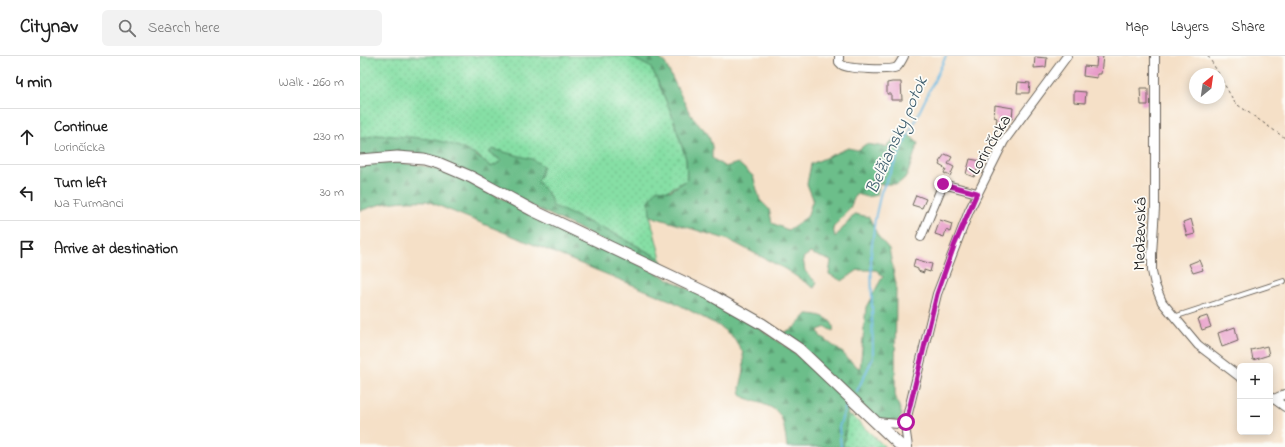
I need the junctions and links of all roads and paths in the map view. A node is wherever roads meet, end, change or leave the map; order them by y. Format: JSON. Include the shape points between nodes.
{"nodes":[{"id":1,"x":839,"y":56,"type":"edge"},
{"id":2,"x":904,"y":56,"type":"edge"},
{"id":3,"x":1067,"y":56,"type":"edge"},
{"id":4,"x":1155,"y":56,"type":"edge"},
{"id":5,"x":1208,"y":56,"type":"edge"},
{"id":6,"x":1215,"y":68,"type":"edge"},
{"id":7,"x":1225,"y":85,"type":"edge"},
{"id":8,"x":1285,"y":138,"type":"edge"},
{"id":9,"x":360,"y":160,"type":"edge"},
{"id":10,"x":977,"y":193,"type":"junction"},
{"id":11,"x":922,"y":237,"type":"dead end"},
{"id":12,"x":1284,"y":281,"type":"dead end"},
{"id":13,"x":1174,"y":317,"type":"junction"},
{"id":14,"x":1237,"y":375,"type":"edge"},
{"id":15,"x":1285,"y":394,"type":"edge"},
{"id":16,"x":1273,"y":398,"type":"edge"},
{"id":17,"x":1273,"y":399,"type":"edge"},
{"id":18,"x":1285,"y":407,"type":"edge"},
{"id":19,"x":904,"y":420,"type":"junction"},
{"id":20,"x":876,"y":422,"type":"junction"},
{"id":21,"x":906,"y":431,"type":"junction"},
{"id":22,"x":896,"y":442,"type":"edge"},
{"id":23,"x":908,"y":447,"type":"edge"}],
"edges":[{"from":1,"to":2,"type":"street","via":[[839,62],[849,68],[892,68],[900,64]]},
{"from":3,"to":10,"type":"street","name":"Lorinčícka","via":[[1004,141]]},
{"from":4,"to":13,"type":"street","name":"Medzevská","via":[[1152,271],[1162,302]]},
{"from":5,"to":6,"type":"path"},
{"from":7,"to":8,"type":"path","via":[[1235,103]]},
{"from":9,"to":20,"type":"main road","via":[[397,157],[424,159],[444,165],[709,294],[762,324],[799,349]]},
{"from":10,"to":11,"type":"street","via":[[943,184]]},
{"from":10,"to":19,"type":"street","name":"Lorinčícka","via":[[937,294],[912,399]]},
{"from":12,"to":13,"type":"lane"},
{"from":13,"to":14,"type":"street","name":"Medzevská","via":[[1198,345]]},
{"from":15,"to":16,"type":"street"},
{"from":17,"to":18,"type":"street"},
{"from":19,"to":20,"type":"street","via":[[890,425]]},
{"from":19,"to":21,"type":"street"},
{"from":19,"to":22,"type":"street"},
{"from":20,"to":22,"type":"main road"},
{"from":21,"to":22,"type":"street"},
{"from":21,"to":23,"type":"street"}]}
